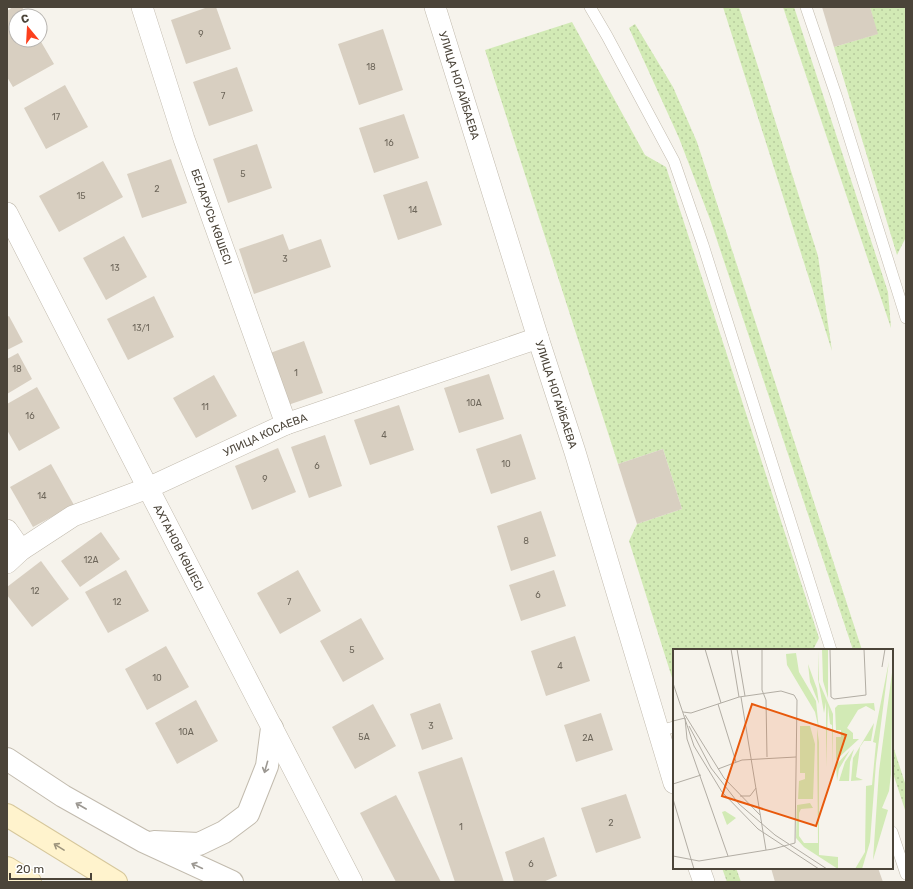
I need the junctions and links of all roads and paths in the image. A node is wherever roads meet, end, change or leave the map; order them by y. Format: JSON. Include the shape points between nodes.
{"nodes":[{"id":1,"x":142,"y":7,"type":"edge"},
{"id":2,"x":435,"y":7,"type":"edge"},
{"id":3,"x":590,"y":7,"type":"edge"},
{"id":4,"x":806,"y":7,"type":"edge"},
{"id":5,"x":7,"y":213,"type":"edge"},
{"id":6,"x":906,"y":318,"type":"edge"},
{"id":7,"x":538,"y":338,"type":"junction"},
{"id":8,"x":286,"y":424,"type":"junction"},
{"id":9,"x":148,"y":488,"type":"junction"},
{"id":10,"x":7,"y":530,"type":"edge"},
{"id":11,"x":14,"y":556,"type":"edge"},
{"id":12,"x":832,"y":649,"type":"edge"},
{"id":13,"x":272,"y":728,"type":"junction"},
{"id":14,"x":666,"y":729,"type":"edge"},
{"id":15,"x":7,"y":758,"type":"edge"},
{"id":16,"x":673,"y":776,"type":"edge"},
{"id":17,"x":7,"y":815,"type":"edge"},
{"id":18,"x":893,"y":835,"type":"edge"},
{"id":19,"x":143,"y":841,"type":"junction"},
{"id":20,"x":7,"y":868,"type":"edge"},
{"id":21,"x":699,"y":869,"type":"edge"},
{"id":22,"x":906,"y":874,"type":"edge"},
{"id":23,"x":30,"y":882,"type":"edge"},
{"id":24,"x":116,"y":882,"type":"edge"},
{"id":25,"x":232,"y":882,"type":"edge"},
{"id":26,"x":352,"y":882,"type":"edge"},
{"id":27,"x":704,"y":882,"type":"edge"}],
"edges":[{"from":1,"to":8,"type":"street","name":"БЕЛАРУСЬ КӨШЕСІ","via":[[184,139]]},
{"from":2,"to":7,"type":"street","name":"УЛИЦА НОГАЙБАЕВА"},
{"from":3,"to":12,"type":"lane","via":[[674,161],[703,244]]},
{"from":4,"to":6,"type":"lane"},
{"from":5,"to":9,"type":"street","name":"АХТАНОВ КӨШЕСІ"},
{"from":7,"to":8,"type":"street","name":"УЛИЦА КОСАЕВА"},
{"from":7,"to":14,"type":"street","name":"УЛИЦА НОГАЙБАЕВА"},
{"from":8,"to":9,"type":"street","name":"УЛИЦА КОСАЕВА"},
{"from":9,"to":11,"type":"street","name":"УЛИЦА КОСАЕВА","via":[[73,516]]},
{"from":9,"to":13,"type":"street","name":"АХТАНОВ КӨШЕСІ"},
{"from":10,"to":11,"type":"street"},
{"from":13,"to":19,"type":"street","one_way":true,"via":[[267,766],[248,814],[224,832],[199,844]]},
{"from":13,"to":26,"type":"street","name":"АХТАНОВ КӨШЕСІ"},
{"from":14,"to":16,"type":"street","name":"УЛИЦА НОГАЙБАЕВА"},
{"from":19,"to":15,"type":"street","one_way":true,"via":[[63,796]]},
{"from":24,"to":17,"type":"main road","one_way":true},
{"from":18,"to":22,"type":"lane"},
{"from":25,"to":19,"type":"street","one_way":true},
{"from":20,"to":23,"type":"main road"},
{"from":21,"to":27,"type":"street"}]}
